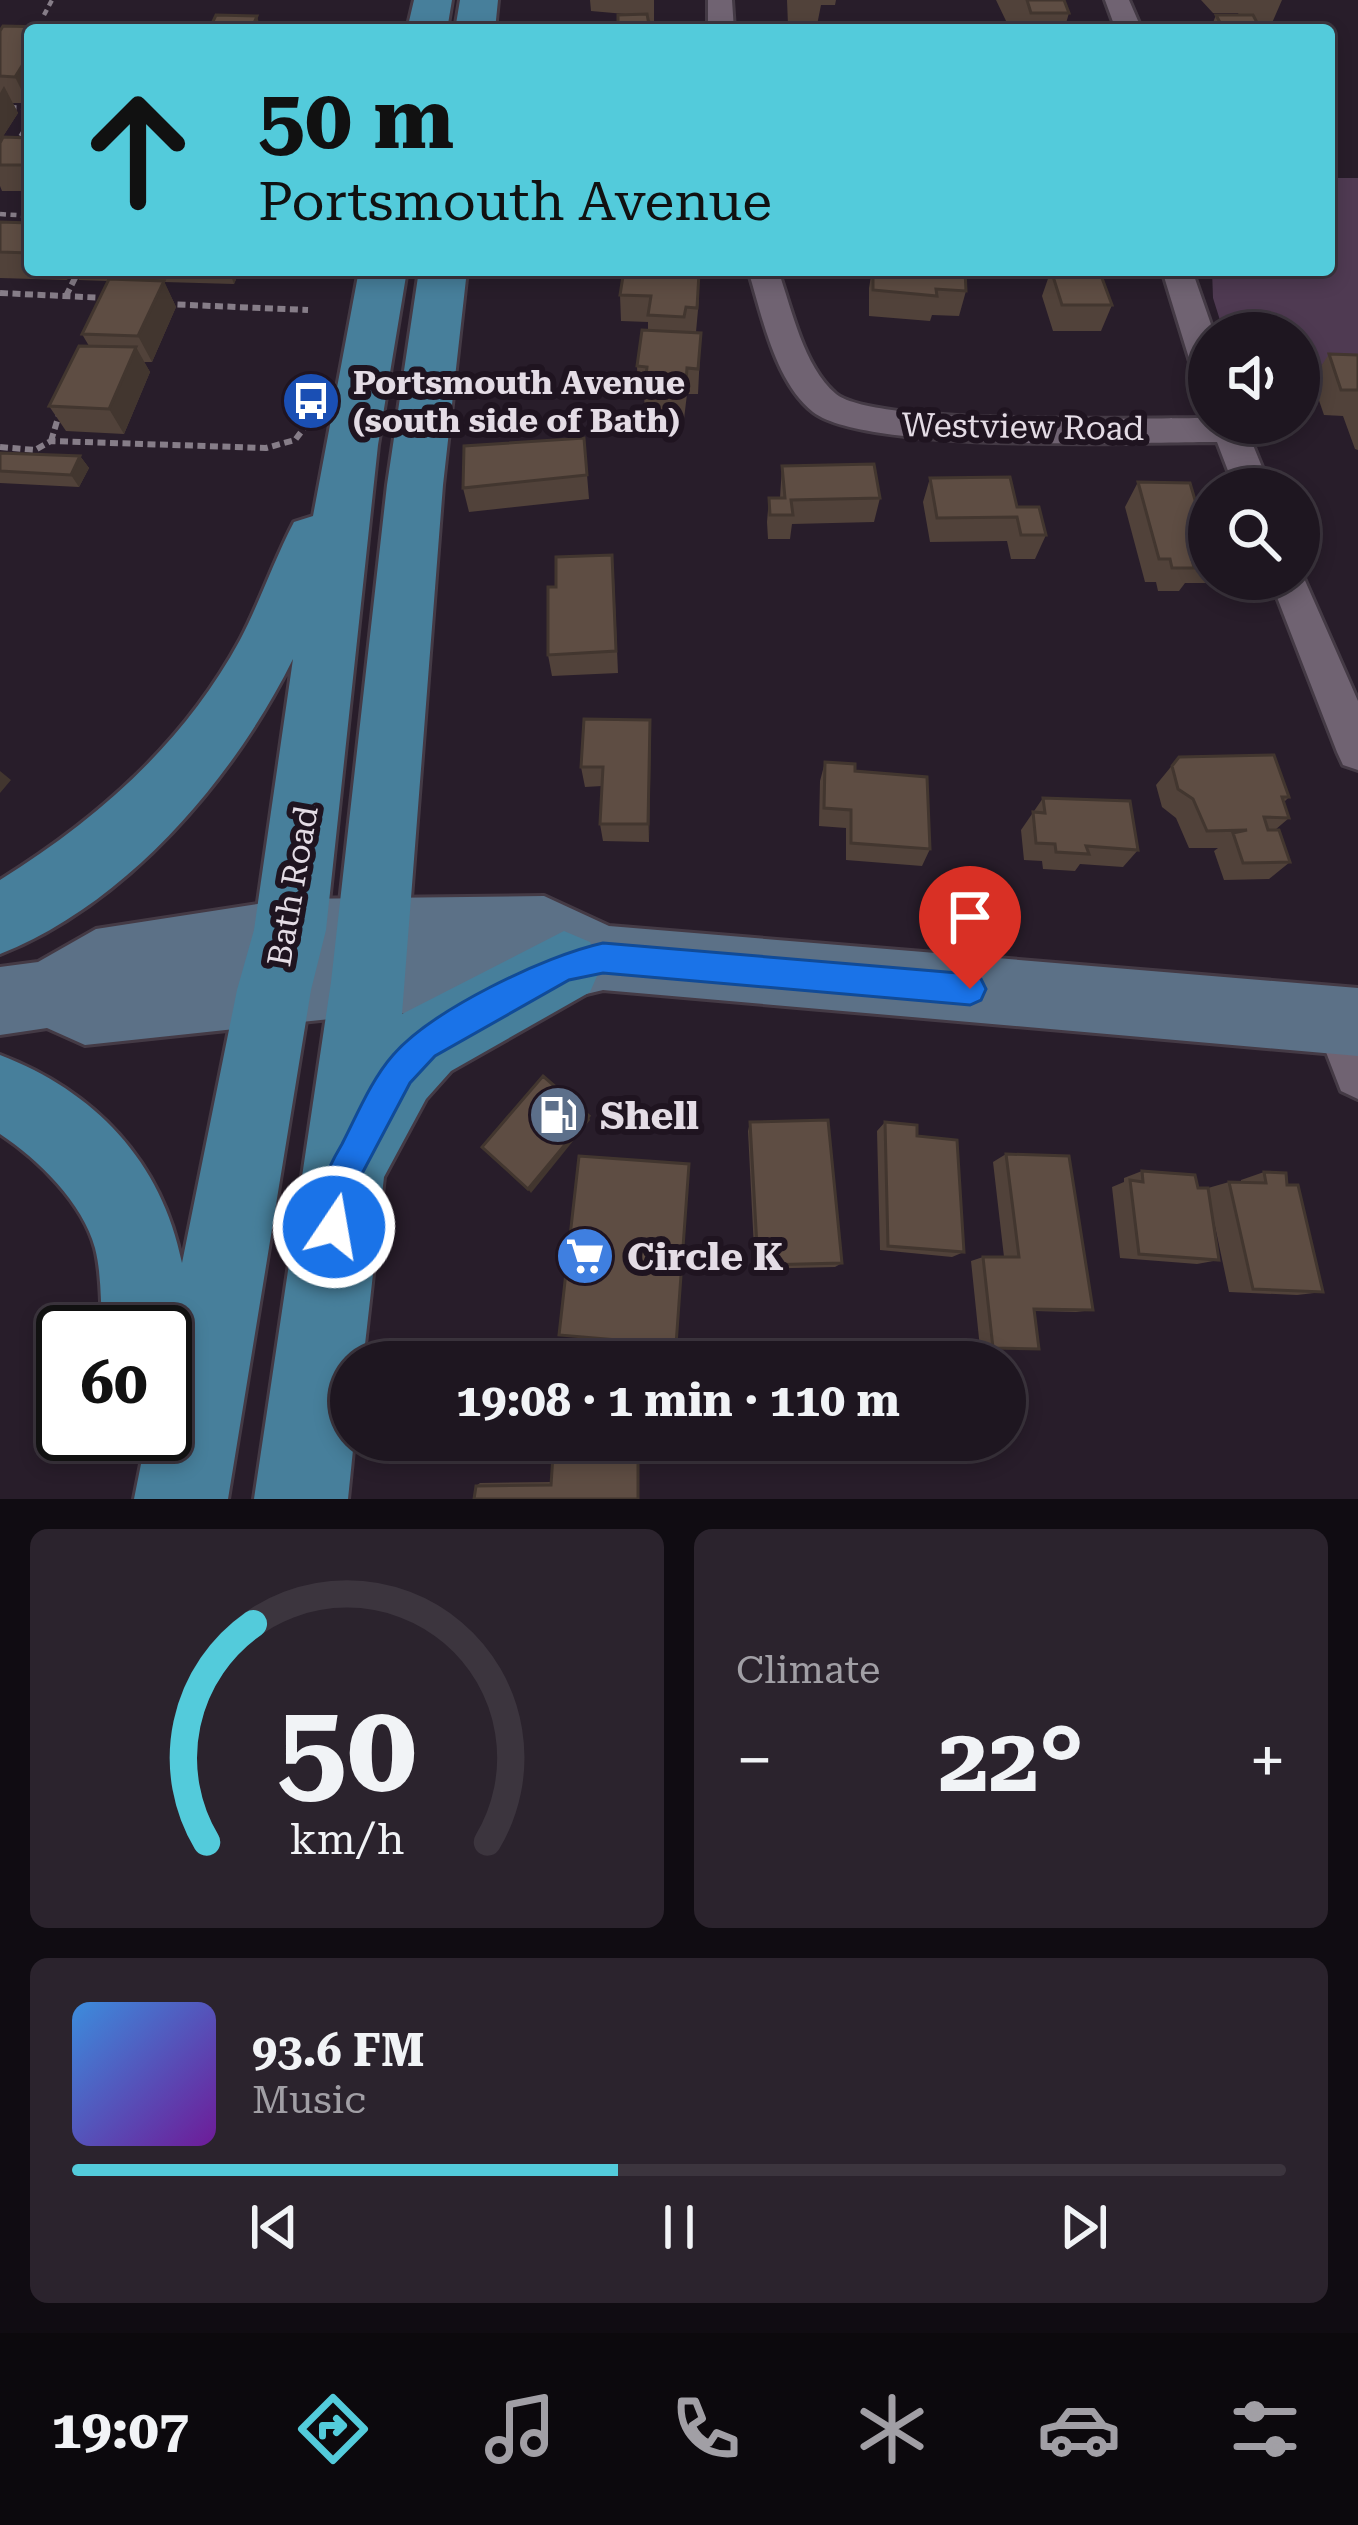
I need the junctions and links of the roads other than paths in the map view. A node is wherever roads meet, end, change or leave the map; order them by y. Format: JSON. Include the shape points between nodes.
{"nodes":[{"id":1,"x":380,"y":276,"type":"edge"},
{"id":2,"x":442,"y":276,"type":"edge"},
{"id":3,"x":765,"y":276,"type":"edge"},
{"id":4,"x":1179,"y":276,"type":"edge"},
{"id":5,"x":1191,"y":312,"type":"edge"},
{"id":6,"x":1188,"y":426,"type":"edge"},
{"id":7,"x":333,"y":427,"type":"junction"},
{"id":8,"x":1297,"y":600,"type":"edge"},
{"id":9,"x":1358,"y":752,"type":"edge"},
{"id":10,"x":0,"y":920,"type":"edge"},
{"id":11,"x":370,"y":954,"type":"junction"},
{"id":12,"x":282,"y":960,"type":"junction"},
{"id":13,"x":583,"y":962,"type":"junction"},
{"id":14,"x":25,"y":997,"type":"edge"},
{"id":15,"x":1352,"y":1039,"type":"edge"},
{"id":16,"x":0,"y":1094,"type":"edge"},
{"id":17,"x":339,"y":1182,"type":"junction"},
{"id":18,"x":144,"y":1305,"type":"edge"},
{"id":19,"x":152,"y":1461,"type":"edge"},
{"id":20,"x":150,"y":1499,"type":"edge"},
{"id":21,"x":181,"y":1499,"type":"edge"},
{"id":22,"x":301,"y":1499,"type":"edge"}],
"edges":[{"from":1,"to":7,"type":"main road","name":"Bath Road"},
{"from":2,"to":11,"type":"main road"},
{"from":3,"to":6,"type":"street","name":"Westview Road","via":[[799,365],[828,407],[891,425]]},
{"from":4,"to":5,"type":"street"},
{"from":7,"to":10,"type":"main road","via":[[286,614],[218,734],[157,806],[76,874]]},
{"from":7,"to":12,"type":"main road","name":"Bath Road"},
{"from":8,"to":9,"type":"street"},
{"from":11,"to":12,"type":"main road"},
{"from":11,"to":13,"type":"main road","via":[[528,975]]},
{"from":11,"to":17,"type":"main road"},
{"from":12,"to":14,"type":"main road","via":[[86,1011]]},
{"from":12,"to":21,"type":"main road","name":"Bath Road"},
{"from":13,"to":15,"type":"main road"},
{"from":13,"to":17,"type":"main road","via":[[424,1044],[399,1072]]},
{"from":16,"to":18,"type":"main road","via":[[21,1100],[94,1163],[136,1246]]},
{"from":17,"to":22,"type":"main road"},
{"from":19,"to":20,"type":"main road"}]}
